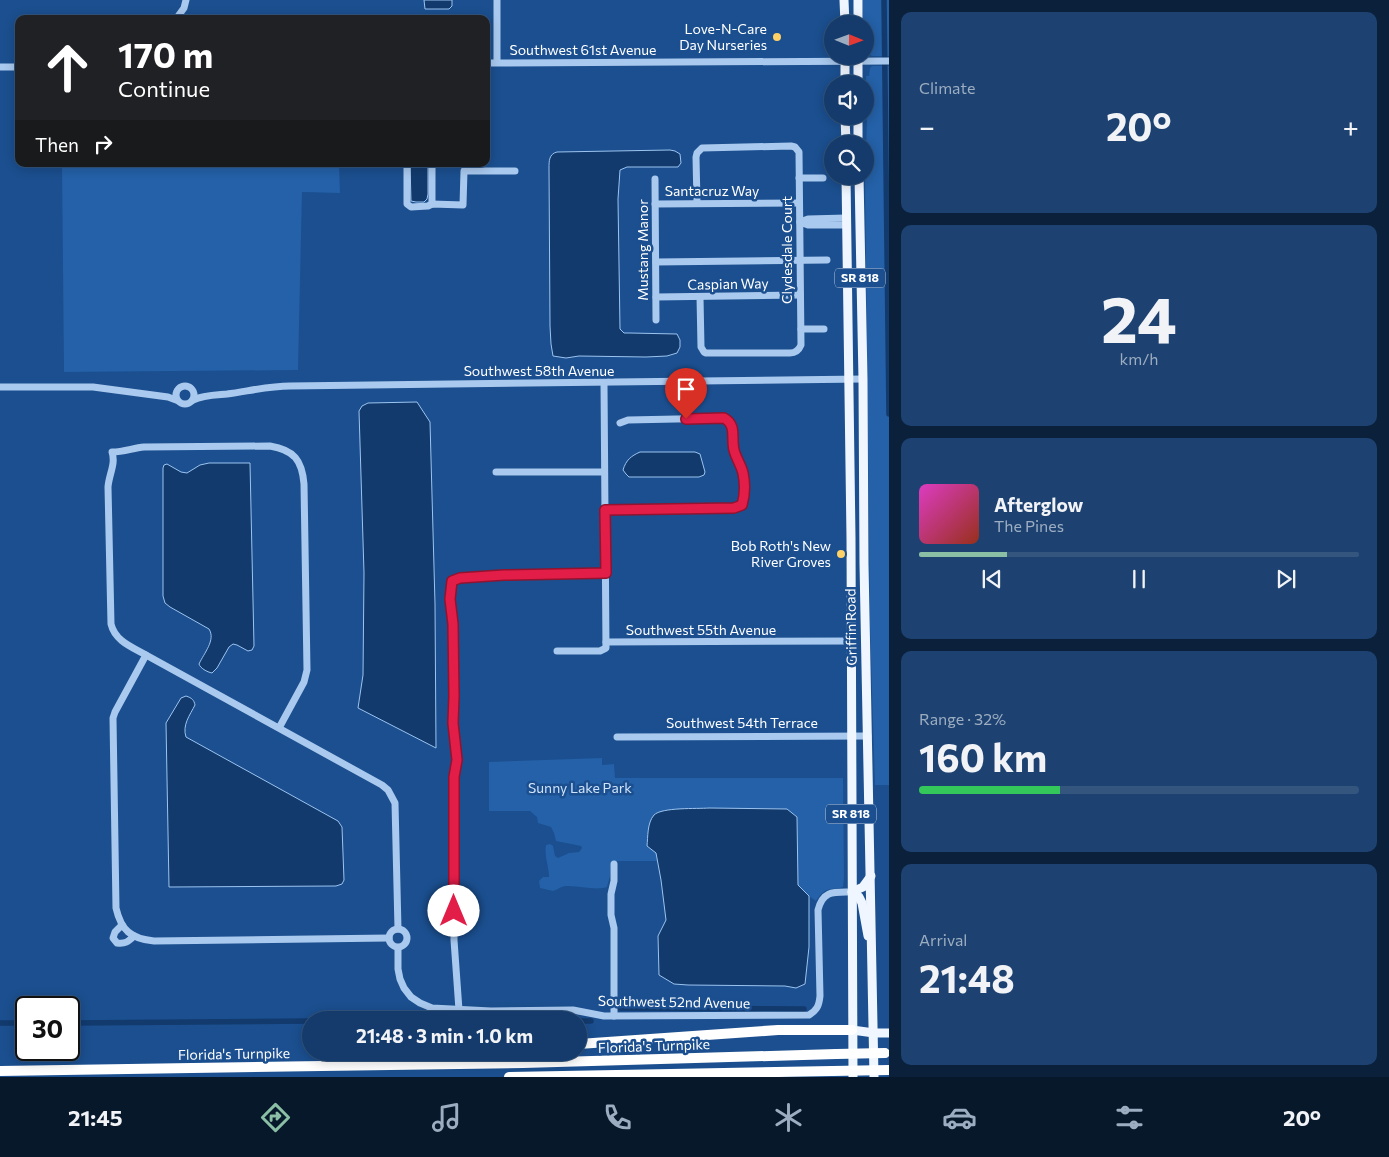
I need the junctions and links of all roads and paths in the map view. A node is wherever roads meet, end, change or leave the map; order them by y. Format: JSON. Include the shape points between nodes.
{"nodes":[{"id":1,"x":186,"y":0,"type":"edge"},
{"id":2,"x":497,"y":0,"type":"edge"},
{"id":3,"x":844,"y":0,"type":"edge"},
{"id":4,"x":858,"y":0,"type":"edge"},
{"id":5,"x":179,"y":15,"type":"edge"},
{"id":6,"x":845,"y":15,"type":"edge"},
{"id":7,"x":858,"y":15,"type":"edge"},
{"id":8,"x":824,"y":58,"type":"edge"},
{"id":9,"x":874,"y":61,"type":"edge"},
{"id":10,"x":889,"y":61,"type":"edge"},
{"id":11,"x":497,"y":62,"type":"junction"},
{"id":12,"x":490,"y":63,"type":"edge"},
{"id":13,"x":0,"y":67,"type":"edge"},
{"id":14,"x":15,"y":67,"type":"edge"},
{"id":15,"x":406,"y":167,"type":"edge"},
{"id":16,"x":432,"y":167,"type":"edge"},
{"id":17,"x":515,"y":171,"type":"dead end"},
{"id":18,"x":800,"y":178,"type":"junction"},
{"id":19,"x":823,"y":178,"type":"dead end"},
{"id":20,"x":655,"y":179,"type":"dead end"},
{"id":21,"x":846,"y":185,"type":"edge"},
{"id":22,"x":859,"y":185,"type":"edge"},
{"id":23,"x":697,"y":203,"type":"junction"},
{"id":24,"x":800,"y":203,"type":"junction"},
{"id":25,"x":432,"y":204,"type":"junction"},
{"id":26,"x":655,"y":204,"type":"junction"},
{"id":27,"x":846,"y":221,"type":"junction"},
{"id":28,"x":800,"y":222,"type":"junction"},
{"id":29,"x":827,"y":260,"type":"dead end"},
{"id":30,"x":800,"y":261,"type":"junction"},
{"id":31,"x":656,"y":262,"type":"junction"},
{"id":32,"x":860,"y":288,"type":"junction"},
{"id":33,"x":800,"y":295,"type":"junction"},
{"id":34,"x":656,"y":296,"type":"junction"},
{"id":35,"x":700,"y":296,"type":"junction"},
{"id":36,"x":656,"y":320,"type":"dead end"},
{"id":37,"x":800,"y":329,"type":"junction"},
{"id":38,"x":824,"y":329,"type":"dead end"},
{"id":39,"x":850,"y":380,"type":"junction"},
{"id":40,"x":862,"y":380,"type":"junction"},
{"id":41,"x":604,"y":383,"type":"junction"},
{"id":42,"x":0,"y":387,"type":"edge"},
{"id":43,"x":192,"y":389,"type":"junction"},
{"id":44,"x":177,"y":390,"type":"junction"},
{"id":45,"x":216,"y":394,"type":"junction"},
{"id":46,"x":153,"y":395,"type":"junction"},
{"id":47,"x":176,"y":400,"type":"junction"},
{"id":48,"x":193,"y":400,"type":"junction"},
{"id":49,"x":620,"y":423,"type":"dead end"},
{"id":50,"x":496,"y":472,"type":"dead end"},
{"id":51,"x":604,"y":472,"type":"junction"},
{"id":52,"x":605,"y":510,"type":"junction"},
{"id":53,"x":851,"y":514,"type":"junction"},
{"id":54,"x":864,"y":530,"type":"junction"},
{"id":55,"x":851,"y":538,"type":"junction"},
{"id":56,"x":864,"y":564,"type":"junction"},
{"id":57,"x":606,"y":573,"type":"junction"},
{"id":58,"x":851,"y":641,"type":"junction"},
{"id":59,"x":606,"y":642,"type":"junction"},
{"id":60,"x":558,"y":651,"type":"dead end"},
{"id":61,"x":146,"y":655,"type":"junction"},
{"id":62,"x":278,"y":728,"type":"junction"},
{"id":63,"x":851,"y":736,"type":"junction"},
{"id":64,"x":868,"y":736,"type":"junction"},
{"id":65,"x":617,"y":737,"type":"dead end"},
{"id":66,"x":614,"y":864,"type":"dead end"},
{"id":67,"x":871,"y":876,"type":"junction"},
{"id":68,"x":852,"y":892,"type":"junction"},
{"id":69,"x":122,"y":925,"type":"junction"},
{"id":70,"x":398,"y":929,"type":"junction"},
{"id":71,"x":134,"y":936,"type":"junction"},
{"id":72,"x":389,"y":938,"type":"junction"},
{"id":73,"x":398,"y":948,"type":"junction"},
{"id":74,"x":872,"y":954,"type":"junction"},
{"id":75,"x":459,"y":1010,"type":"junction"},
{"id":76,"x":614,"y":1016,"type":"junction"},
{"id":77,"x":852,"y":1030,"type":"junction"},
{"id":78,"x":882,"y":1033,"type":"edge"},
{"id":79,"x":587,"y":1043,"type":"edge"},
{"id":80,"x":889,"y":1052,"type":"edge"},
{"id":81,"x":344,"y":1061,"type":"edge"},
{"id":82,"x":316,"y":1066,"type":"junction"},
{"id":83,"x":889,"y":1070,"type":"edge"},
{"id":84,"x":0,"y":1071,"type":"edge"},
{"id":85,"x":509,"y":1077,"type":"edge"},
{"id":86,"x":853,"y":1077,"type":"edge"},
{"id":87,"x":874,"y":1077,"type":"edge"}],
"edges":[{"from":1,"to":5,"type":"street"},
{"from":2,"to":11,"type":"street"},
{"from":3,"to":6,"type":"main road"},
{"from":4,"to":7,"type":"main road"},
{"from":8,"to":11,"type":"street","name":"Southwest 61st Avenue"},
{"from":9,"to":10,"type":"street","name":"Southwest 61st Avenue"},
{"from":11,"to":12,"type":"street","name":"Southwest 61st Avenue"},
{"from":13,"to":14,"type":"street"},
{"from":15,"to":25,"type":"street","via":[[407,204],[411,207]]},
{"from":16,"to":25,"type":"street"},
{"from":17,"to":25,"type":"street","via":[[464,171],[463,204]]},
{"from":18,"to":19,"type":"street"},
{"from":18,"to":23,"type":"street","name":"Clydesdale Court","via":[[800,156],[792,146],[706,147],[696,157]]},
{"from":18,"to":24,"type":"street","name":"Clydesdale Court"},
{"from":20,"to":26,"type":"street","name":"Mustang Manor"},
{"from":21,"to":27,"type":"main road","name":"Griffin Road","number":"SR 818"},
{"from":22,"to":32,"type":"main road","name":"Griffin Road","number":"SR 818"},
{"from":23,"to":24,"type":"street","name":"Santacruz Way"},
{"from":23,"to":26,"type":"street","name":"Santacruz Way"},
{"from":24,"to":28,"type":"street","name":"Clydesdale Court"},
{"from":26,"to":31,"type":"street","name":"Mustang Manor"},
{"from":27,"to":28,"type":"street","via":[[808,219]]},
{"from":27,"to":32,"type":"main road","via":[[854,231],[856,285]]},
{"from":27,"to":39,"type":"main road","name":"Griffin Road","number":"SR 818"},
{"from":28,"to":30,"type":"street","name":"Clydesdale Court"},
{"from":29,"to":30,"type":"street"},
{"from":30,"to":31,"type":"street"},
{"from":30,"to":33,"type":"street","name":"Clydesdale Court"},
{"from":31,"to":34,"type":"street","name":"Mustang Manor"},
{"from":32,"to":40,"type":"main road","name":"Griffin Road","number":"SR 818"},
{"from":33,"to":35,"type":"street","name":"Caspian Way"},
{"from":33,"to":37,"type":"street","name":"Clydesdale Court"},
{"from":34,"to":35,"type":"street","name":"Caspian Way"},
{"from":34,"to":36,"type":"street","name":"Mustang Manor"},
{"from":35,"to":37,"type":"street","name":"Clydesdale Court","via":[[701,347],[704,352],[790,353],[801,345]]},
{"from":37,"to":38,"type":"street"},
{"from":39,"to":40,"type":"street","name":"Southwest 58th Avenue"},
{"from":39,"to":41,"type":"street","name":"Southwest 58th Avenue"},
{"from":39,"to":53,"type":"main road","name":"Griffin Road","number":"SR 818"},
{"from":40,"to":54,"type":"main road","name":"Griffin Road","number":"SR 818"},
{"from":41,"to":45,"type":"street","name":"Southwest 58th Avenue","via":[[273,386]]},
{"from":41,"to":51,"type":"street"},
{"from":42,"to":46,"type":"street","via":[[79,386]]},
{"from":43,"to":44,"type":"street","via":[[186,386]]},
{"from":43,"to":45,"type":"street","name":"Southwest 58th Avenue"},
{"from":43,"to":48,"type":"street"},
{"from":44,"to":46,"type":"street"},
{"from":44,"to":47,"type":"street"},
{"from":45,"to":48,"type":"street","name":"Southwest 58th Avenue"},
{"from":46,"to":47,"type":"street"},
{"from":47,"to":48,"type":"street","via":[[184,405]]},
{"from":49,"to":52,"type":"street","via":[[628,420],[724,418],[733,428],[745,496],[742,505],[734,508]]},
{"from":50,"to":51,"type":"street"},
{"from":51,"to":52,"type":"street"},
{"from":52,"to":57,"type":"street"},
{"from":53,"to":54,"type":"main road","via":[[854,524]]},
{"from":53,"to":55,"type":"main road","name":"Griffin Road","number":"SR 818"},
{"from":54,"to":56,"type":"main road","name":"Griffin Road","number":"SR 818"},
{"from":55,"to":56,"type":"main road","via":[[858,543]]},
{"from":55,"to":58,"type":"main road","name":"Griffin Road","number":"SR 818"},
{"from":56,"to":64,"type":"main road","name":"Griffin Road","number":"SR 818"},
{"from":57,"to":59,"type":"street"},
{"from":57,"to":75,"type":"street","via":[[508,575],[452,581],[453,723],[457,760],[454,777],[454,940]]},
{"from":58,"to":59,"type":"street","name":"Southwest 55th Avenue"},
{"from":58,"to":63,"type":"main road","name":"Griffin Road","number":"SR 818"},
{"from":59,"to":60,"type":"street","name":"Southwest 55th Avenue","via":[[606,648],[600,651]]},
{"from":61,"to":62,"type":"street"},
{"from":61,"to":62,"type":"street","via":[[122,641],[111,624],[108,487],[115,459],[112,452],[144,447],[270,446],[288,451],[298,460],[303,475],[307,670],[304,682]]},
{"from":61,"to":69,"type":"street","via":[[113,718],[116,908]]},
{"from":62,"to":70,"type":"street","via":[[382,785],[392,796],[395,803]]},
{"from":63,"to":64,"type":"street","name":"Southwest 54th Terrace"},
{"from":63,"to":65,"type":"street","name":"Southwest 54th Terrace"},
{"from":63,"to":68,"type":"main road","name":"Griffin Road","number":"SR 818"},
{"from":64,"to":67,"type":"main road","name":"Griffin Road","number":"SR 818"},
{"from":66,"to":76,"type":"street","via":[[611,915],[614,928]]},
{"from":67,"to":68,"type":"main road"},
{"from":67,"to":74,"type":"main road","name":"Griffin Road","number":"SR 818"},
{"from":68,"to":74,"type":"main road","via":[[862,903]]},
{"from":68,"to":76,"type":"street","name":"Southwest 52nd Avenue","via":[[837,892],[821,900],[818,910],[820,996],[816,1011],[809,1015]]},
{"from":68,"to":77,"type":"main road","name":"Griffin Road","number":"SR 818"},
{"from":69,"to":71,"type":"street"},
{"from":69,"to":71,"type":"street","via":[[113,938],[117,943],[123,944]]},
{"from":70,"to":72,"type":"street","via":[[392,931]]},
{"from":70,"to":73,"type":"street","via":[[407,938],[405,945]]},
{"from":71,"to":72,"type":"street","via":[[154,941]]},
{"from":72,"to":73,"type":"street","via":[[391,945]]},
{"from":73,"to":75,"type":"street","name":"Southwest 52nd Avenue","via":[[400,979],[411,997],[432,1008]]},
{"from":74,"to":78,"type":"main road","name":"Griffin Road","number":"SR 818"},
{"from":75,"to":76,"type":"street","name":"Southwest 52nd Avenue","via":[[573,1010]]},
{"from":77,"to":78,"type":"main road"},
{"from":77,"to":79,"type":"highway","via":[[763,1031]]},
{"from":77,"to":86,"type":"main road","name":"Griffin Road","number":"SR 818"},
{"from":78,"to":87,"type":"main road","name":"Griffin Road","number":"SR 818"},
{"from":80,"to":82,"type":"highway","name":"Florida's Turnpike","bridge":true},
{"from":81,"to":82,"type":"highway"},
{"from":82,"to":84,"type":"highway","name":"Florida's Turnpike"},
{"from":83,"to":85,"type":"highway","name":"Florida's Turnpike","bridge":true}]}
